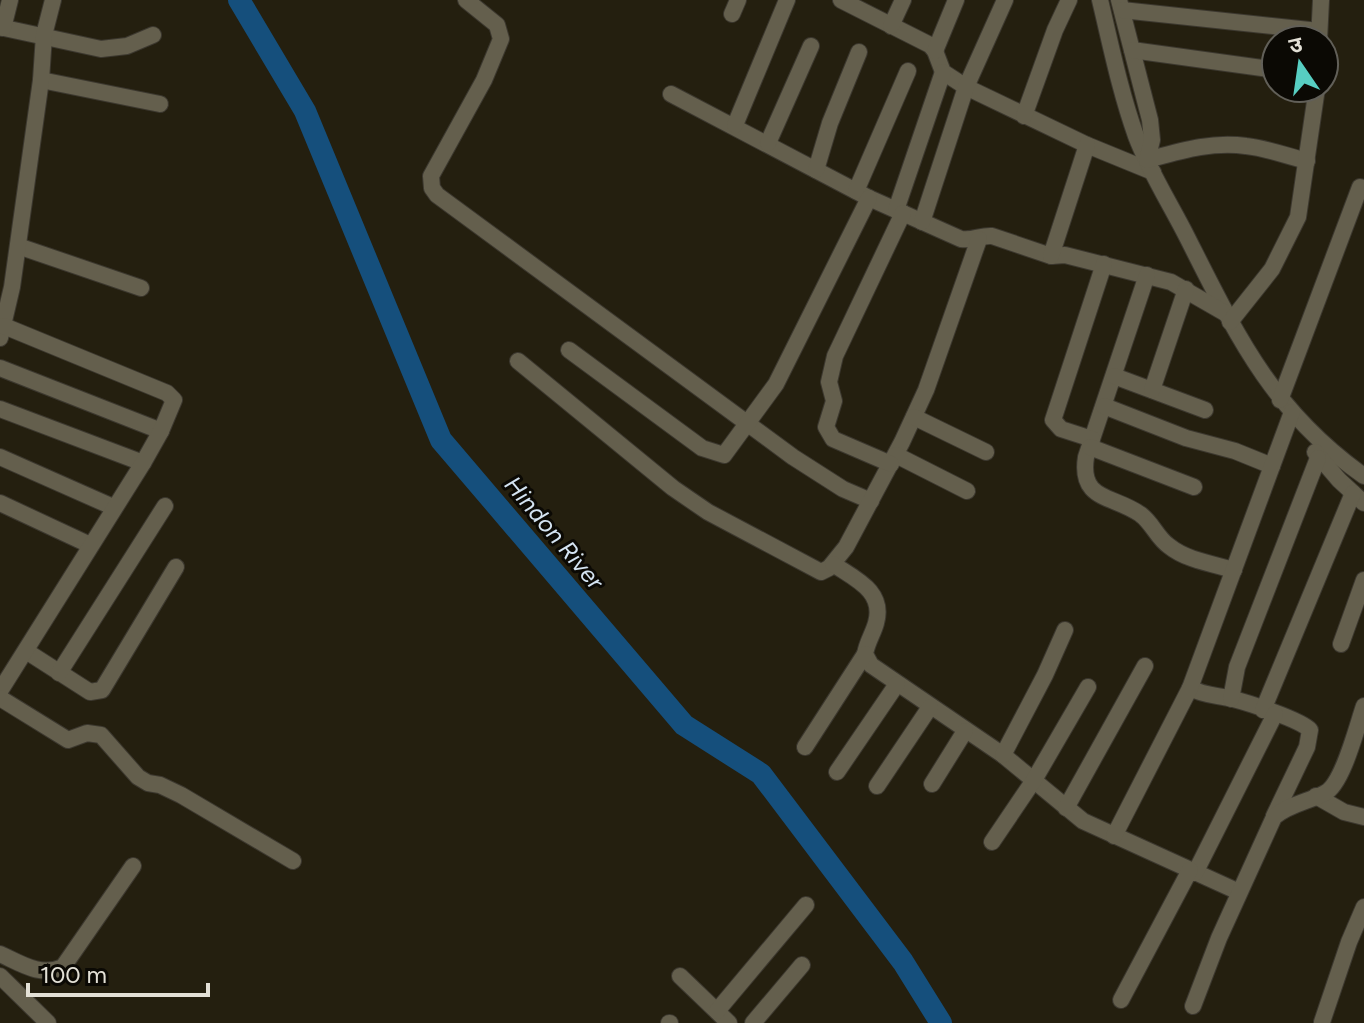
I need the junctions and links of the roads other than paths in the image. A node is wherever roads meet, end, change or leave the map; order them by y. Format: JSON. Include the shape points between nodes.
{"nodes":[{"id":1,"x":10,"y":0,"type":"edge"},
{"id":2,"x":53,"y":0,"type":"edge"},
{"id":3,"x":466,"y":0,"type":"edge"},
{"id":4,"x":787,"y":0,"type":"edge"},
{"id":5,"x":903,"y":0,"type":"edge"},
{"id":6,"x":956,"y":0,"type":"edge"},
{"id":7,"x":1005,"y":0,"type":"edge"},
{"id":8,"x":1069,"y":0,"type":"edge"},
{"id":9,"x":1100,"y":0,"type":"edge"},
{"id":10,"x":1321,"y":0,"type":"edge"},
{"id":11,"x":852,"y":2,"type":"edge"},
{"id":12,"x":1120,"y":5,"type":"edge"},
{"id":13,"x":1320,"y":24,"type":"edge"},
{"id":14,"x":891,"y":26,"type":"junction"},
{"id":15,"x":2,"y":27,"type":"edge"},
{"id":16,"x":1260,"y":27,"type":"edge"},
{"id":17,"x":44,"y":35,"type":"junction"},
{"id":18,"x":153,"y":35,"type":"dead end"},
{"id":19,"x":811,"y":46,"type":"dead end"},
{"id":20,"x":1132,"y":50,"type":"junction"},
{"id":21,"x":935,"y":51,"type":"junction"},
{"id":22,"x":859,"y":52,"type":"dead end"},
{"id":23,"x":1260,"y":68,"type":"edge"},
{"id":24,"x":908,"y":71,"type":"dead end"},
{"id":25,"x":943,"y":72,"type":"junction"},
{"id":26,"x":41,"y":80,"type":"junction"},
{"id":27,"x":966,"y":87,"type":"junction"},
{"id":28,"x":671,"y":94,"type":"dead end"},
{"id":29,"x":160,"y":104,"type":"dead end"},
{"id":30,"x":1315,"y":104,"type":"edge"},
{"id":31,"x":1024,"y":116,"type":"junction"},
{"id":32,"x":735,"y":125,"type":"junction"},
{"id":33,"x":768,"y":143,"type":"junction"},
{"id":34,"x":1087,"y":145,"type":"junction"},
{"id":35,"x":1307,"y":161,"type":"junction"},
{"id":36,"x":1150,"y":166,"type":"junction"},
{"id":37,"x":816,"y":170,"type":"junction"},
{"id":38,"x":1360,"y":187,"type":"dead end"},
{"id":39,"x":863,"y":194,"type":"junction"},
{"id":40,"x":900,"y":212,"type":"junction"},
{"id":41,"x":922,"y":222,"type":"junction"},
{"id":42,"x":979,"y":239,"type":"junction"},
{"id":43,"x":18,"y":246,"type":"junction"},
{"id":44,"x":1051,"y":256,"type":"junction"},
{"id":45,"x":1104,"y":264,"type":"junction"},
{"id":46,"x":1147,"y":275,"type":"junction"},
{"id":47,"x":141,"y":288,"type":"dead end"},
{"id":48,"x":1186,"y":289,"type":"junction"},
{"id":49,"x":1228,"y":318,"type":"junction"},
{"id":50,"x":2,"y":332,"type":"edge"},
{"id":51,"x":569,"y":350,"type":"dead end"},
{"id":52,"x":518,"y":361,"type":"dead end"},
{"id":53,"x":0,"y":368,"type":"edge"},
{"id":54,"x":1114,"y":376,"type":"junction"},
{"id":55,"x":1152,"y":390,"type":"junction"},
{"id":56,"x":1104,"y":406,"type":"junction"},
{"id":57,"x":1286,"y":406,"type":"junction"},
{"id":58,"x":0,"y":409,"type":"edge"},
{"id":59,"x":1205,"y":410,"type":"dead end"},
{"id":60,"x":914,"y":417,"type":"junction"},
{"id":61,"x":747,"y":424,"type":"junction"},
{"id":62,"x":1307,"y":428,"type":"junction"},
{"id":63,"x":161,"y":431,"type":"junction"},
{"id":64,"x":1091,"y":443,"type":"junction"},
{"id":65,"x":986,"y":452,"type":"dead end"},
{"id":66,"x":0,"y":457,"type":"edge"},
{"id":67,"x":1318,"y":458,"type":"junction"},
{"id":68,"x":893,"y":459,"type":"junction"},
{"id":69,"x":143,"y":463,"type":"junction"},
{"id":70,"x":1272,"y":466,"type":"junction"},
{"id":71,"x":1364,"y":476,"type":"edge"},
{"id":72,"x":1194,"y":487,"type":"dead end"},
{"id":73,"x":967,"y":491,"type":"dead end"},
{"id":74,"x":1359,"y":498,"type":"edge"},
{"id":75,"x":871,"y":501,"type":"junction"},
{"id":76,"x":0,"y":503,"type":"edge"},
{"id":77,"x":165,"y":506,"type":"dead end"},
{"id":78,"x":113,"y":507,"type":"junction"},
{"id":79,"x":90,"y":545,"type":"junction"},
{"id":80,"x":833,"y":564,"type":"junction"},
{"id":81,"x":176,"y":567,"type":"dead end"},
{"id":82,"x":1234,"y":570,"type":"junction"},
{"id":83,"x":1364,"y":580,"type":"edge"},
{"id":84,"x":1065,"y":630,"type":"dead end"},
{"id":85,"x":1341,"y":644,"type":"dead end"},
{"id":86,"x":26,"y":651,"type":"junction"},
{"id":87,"x":865,"y":654,"type":"junction"},
{"id":88,"x":1145,"y":666,"type":"dead end"},
{"id":89,"x":59,"y":673,"type":"junction"},
{"id":90,"x":897,"y":684,"type":"junction"},
{"id":91,"x":1088,"y":687,"type":"dead end"},
{"id":92,"x":1190,"y":688,"type":"junction"},
{"id":93,"x":0,"y":691,"type":"edge"},
{"id":94,"x":0,"y":698,"type":"edge"},
{"id":95,"x":1231,"y":699,"type":"junction"},
{"id":96,"x":1364,"y":706,"type":"edge"},
{"id":97,"x":930,"y":707,"type":"junction"},
{"id":98,"x":1269,"y":712,"type":"junction"},
{"id":99,"x":965,"y":731,"type":"junction"},
{"id":100,"x":805,"y":747,"type":"dead end"},
{"id":101,"x":1003,"y":755,"type":"junction"},
{"id":102,"x":837,"y":772,"type":"dead end"},
{"id":103,"x":1034,"y":780,"type":"junction"},
{"id":104,"x":932,"y":784,"type":"dead end"},
{"id":105,"x":877,"y":786,"type":"dead end"},
{"id":106,"x":1316,"y":796,"type":"junction"},
{"id":107,"x":1066,"y":808,"type":"junction"},
{"id":108,"x":1274,"y":817,"type":"junction"},
{"id":109,"x":1364,"y":817,"type":"edge"},
{"id":110,"x":1114,"y":836,"type":"junction"},
{"id":111,"x":992,"y":842,"type":"dead end"},
{"id":112,"x":293,"y":861,"type":"dead end"},
{"id":113,"x":133,"y":866,"type":"dead end"},
{"id":114,"x":1193,"y":871,"type":"junction"},
{"id":115,"x":1239,"y":892,"type":"junction"},
{"id":116,"x":806,"y":905,"type":"dead end"},
{"id":117,"x":1364,"y":907,"type":"edge"},
{"id":118,"x":0,"y":954,"type":"edge"},
{"id":119,"x":802,"y":965,"type":"dead end"},
{"id":120,"x":0,"y":976,"type":"edge"},
{"id":121,"x":680,"y":976,"type":"dead end"},
{"id":122,"x":1121,"y":1000,"type":"dead end"},
{"id":123,"x":1193,"y":1006,"type":"dead end"},
{"id":124,"x":723,"y":1017,"type":"edge"},
{"id":125,"x":1322,"y":1022,"type":"edge"},
{"id":126,"x":48,"y":1023,"type":"edge"},
{"id":127,"x":753,"y":1023,"type":"edge"}],
"edges":[{"from":1,"to":15,"type":"street"},
{"from":2,"to":17,"type":"street"},
{"from":3,"to":61,"type":"street","via":[[497,25],[501,39],[436,164],[432,188]]},
{"from":4,"to":32,"type":"street"},
{"from":5,"to":14,"type":"street"},
{"from":6,"to":21,"type":"street"},
{"from":7,"to":27,"type":"street"},
{"from":8,"to":31,"type":"street"},
{"from":9,"to":36,"type":"street","via":[[1126,105]]},
{"from":10,"to":13,"type":"street"},
{"from":11,"to":14,"type":"street"},
{"from":12,"to":16,"type":"street"},
{"from":12,"to":20,"type":"street"},
{"from":14,"to":21,"type":"street"},
{"from":15,"to":17,"type":"street"},
{"from":17,"to":18,"type":"street","via":[[113,50]]},
{"from":17,"to":26,"type":"street"},
{"from":19,"to":33,"type":"street"},
{"from":20,"to":23,"type":"street"},
{"from":20,"to":36,"type":"street","via":[[1150,120]]},
{"from":21,"to":25,"type":"street"},
{"from":22,"to":37,"type":"street"},
{"from":24,"to":39,"type":"street"},
{"from":25,"to":27,"type":"street"},
{"from":25,"to":40,"type":"street"},
{"from":26,"to":29,"type":"street"},
{"from":26,"to":43,"type":"street"},
{"from":27,"to":31,"type":"street"},
{"from":27,"to":41,"type":"street"},
{"from":28,"to":32,"type":"street"},
{"from":30,"to":35,"type":"street"},
{"from":31,"to":34,"type":"street"},
{"from":32,"to":33,"type":"street"},
{"from":33,"to":37,"type":"street"},
{"from":34,"to":36,"type":"street"},
{"from":34,"to":44,"type":"street"},
{"from":35,"to":36,"type":"street","via":[[1231,144],[1205,145]]},
{"from":35,"to":49,"type":"street","via":[[1298,217],[1286,242],[1272,269]]},
{"from":36,"to":49,"type":"street"},
{"from":37,"to":39,"type":"street"},
{"from":38,"to":57,"type":"street"},
{"from":39,"to":40,"type":"street"},
{"from":39,"to":61,"type":"street","via":[[776,384]]},
{"from":40,"to":41,"type":"street"},
{"from":40,"to":68,"type":"street","via":[[835,356],[829,382],[834,401],[826,427],[833,439]]},
{"from":41,"to":42,"type":"street","via":[[961,239]]},
{"from":42,"to":44,"type":"street","via":[[992,236]]},
{"from":42,"to":60,"type":"street"},
{"from":43,"to":47,"type":"street"},
{"from":43,"to":50,"type":"street"},
{"from":44,"to":45,"type":"street"},
{"from":45,"to":46,"type":"street"},
{"from":45,"to":64,"type":"street","via":[[1053,420]]},
{"from":46,"to":48,"type":"street"},
{"from":46,"to":54,"type":"street"},
{"from":48,"to":49,"type":"street"},
{"from":48,"to":55,"type":"street"},
{"from":49,"to":57,"type":"street"},
{"from":50,"to":63,"type":"street","via":[[167,393],[173,407]]},
{"from":51,"to":61,"type":"street","via":[[717,455],[729,452]]},
{"from":52,"to":80,"type":"street","via":[[708,512],[813,569],[821,572]]},
{"from":53,"to":63,"type":"street"},
{"from":54,"to":55,"type":"street"},
{"from":54,"to":56,"type":"street"},
{"from":55,"to":59,"type":"street"},
{"from":56,"to":64,"type":"street"},
{"from":56,"to":70,"type":"street"},
{"from":57,"to":62,"type":"street"},
{"from":57,"to":70,"type":"street"},
{"from":58,"to":69,"type":"street"},
{"from":60,"to":65,"type":"street"},
{"from":60,"to":68,"type":"street"},
{"from":61,"to":75,"type":"street","via":[[843,489]]},
{"from":62,"to":67,"type":"street"},
{"from":62,"to":71,"type":"street"},
{"from":63,"to":69,"type":"street"},
{"from":64,"to":72,"type":"street"},
{"from":64,"to":82,"type":"street","via":[[1084,469],[1091,488],[1146,518],[1170,547]]},
{"from":66,"to":78,"type":"street"},
{"from":67,"to":74,"type":"street"},
{"from":67,"to":95,"type":"street","via":[[1237,667]]},
{"from":68,"to":73,"type":"street"},
{"from":68,"to":75,"type":"street"},
{"from":69,"to":78,"type":"street"},
{"from":70,"to":82,"type":"street"},
{"from":74,"to":98,"type":"street"},
{"from":75,"to":80,"type":"street"},
{"from":76,"to":79,"type":"street"},
{"from":77,"to":89,"type":"street"},
{"from":78,"to":79,"type":"street"},
{"from":79,"to":86,"type":"street"},
{"from":80,"to":87,"type":"street","via":[[875,596],[878,614]]},
{"from":81,"to":89,"type":"street","via":[[102,690],[90,692]]},
{"from":82,"to":92,"type":"street"},
{"from":83,"to":85,"type":"street"},
{"from":84,"to":101,"type":"street"},
{"from":86,"to":89,"type":"street"},
{"from":86,"to":93,"type":"street"},
{"from":87,"to":90,"type":"street"},
{"from":87,"to":100,"type":"street"},
{"from":88,"to":107,"type":"street"},
{"from":90,"to":97,"type":"street"},
{"from":90,"to":102,"type":"street"},
{"from":91,"to":103,"type":"street"},
{"from":92,"to":95,"type":"street"},
{"from":92,"to":110,"type":"street"},
{"from":94,"to":112,"type":"street","via":[[68,740],[87,733],[101,735],[138,777],[181,795]]},
{"from":95,"to":98,"type":"street"},
{"from":96,"to":106,"type":"street","via":[[1334,784]]},
{"from":97,"to":99,"type":"street"},
{"from":97,"to":105,"type":"street"},
{"from":98,"to":108,"type":"street","via":[[1310,730]]},
{"from":98,"to":114,"type":"street"},
{"from":99,"to":101,"type":"street"},
{"from":99,"to":104,"type":"street"},
{"from":101,"to":103,"type":"street"},
{"from":103,"to":107,"type":"street"},
{"from":103,"to":111,"type":"street"},
{"from":106,"to":108,"type":"street"},
{"from":106,"to":109,"type":"street"},
{"from":107,"to":110,"type":"street"},
{"from":108,"to":115,"type":"street"},
{"from":110,"to":114,"type":"street"},
{"from":113,"to":118,"type":"street","via":[[63,967],[41,972]]},
{"from":114,"to":115,"type":"street"},
{"from":114,"to":122,"type":"street"},
{"from":115,"to":123,"type":"street"},
{"from":116,"to":124,"type":"street"},
{"from":117,"to":125,"type":"street"},
{"from":119,"to":127,"type":"street"},
{"from":120,"to":126,"type":"street"},
{"from":121,"to":124,"type":"street"}]}
